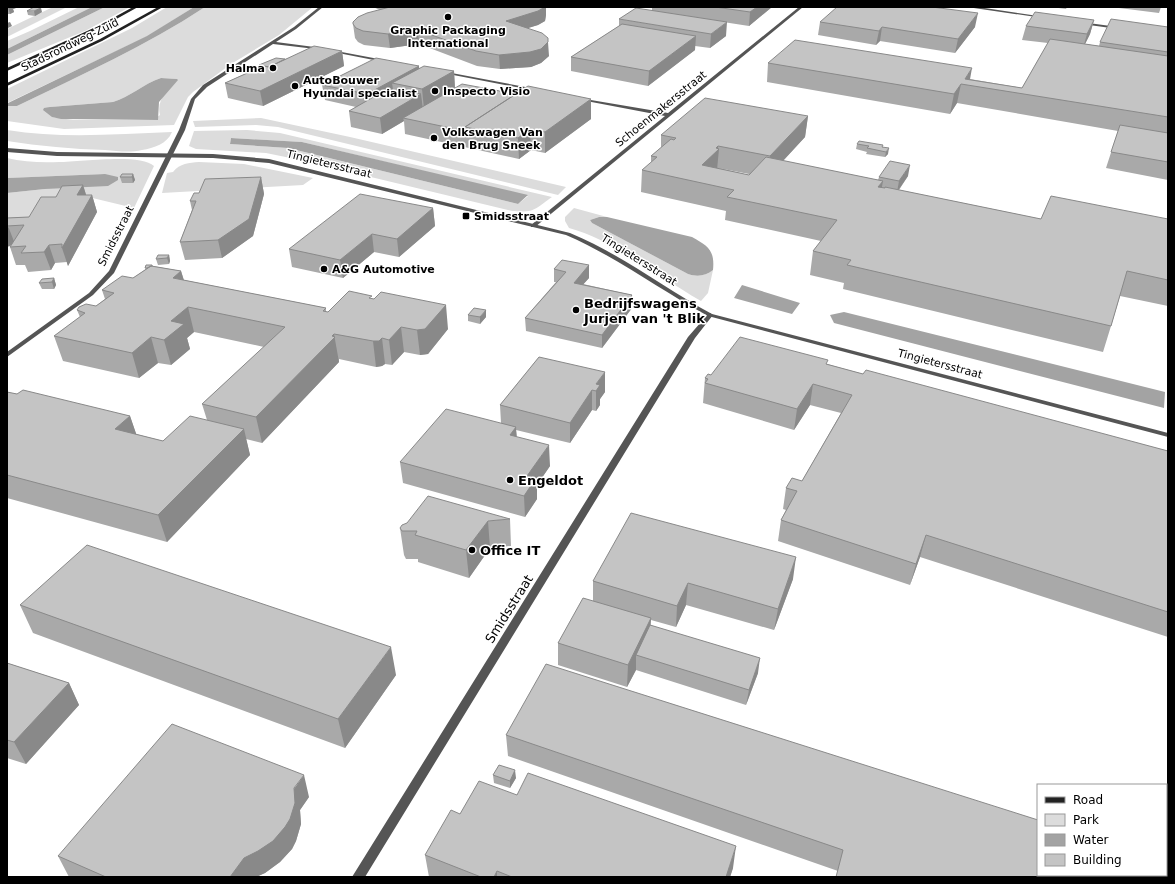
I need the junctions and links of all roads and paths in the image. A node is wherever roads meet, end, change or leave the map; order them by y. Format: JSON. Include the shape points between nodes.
{"nodes":[{"id":1,"x":136,"y":7,"type":"edge"},
{"id":2,"x":161,"y":7,"type":"edge"},
{"id":3,"x":321,"y":7,"type":"edge"},
{"id":4,"x":801,"y":7,"type":"edge"},
{"id":5,"x":969,"y":7,"type":"edge"},
{"id":6,"x":1045,"y":18,"type":"edge"},
{"id":7,"x":1076,"y":22,"type":"edge"},
{"id":8,"x":1122,"y":28,"type":"edge"},
{"id":9,"x":273,"y":43,"type":"junction"},
{"id":10,"x":393,"y":63,"type":"edge"},
{"id":11,"x":7,"y":70,"type":"edge"},
{"id":12,"x":440,"y":72,"type":"edge"},
{"id":13,"x":7,"y":85,"type":"edge"},
{"id":14,"x":539,"y":91,"type":"edge"},
{"id":15,"x":578,"y":98,"type":"edge"},
{"id":16,"x":670,"y":115,"type":"junction"},
{"id":17,"x":7,"y":147,"type":"edge"},
{"id":18,"x":7,"y":150,"type":"edge"},
{"id":19,"x":18,"y":151,"type":"junction"},
{"id":20,"x":168,"y":155,"type":"junction"},
{"id":21,"x":534,"y":226,"type":"junction"},
{"id":22,"x":710,"y":315,"type":"junction"},
{"id":23,"x":7,"y":355,"type":"edge"},
{"id":24,"x":1168,"y":435,"type":"edge"},
{"id":25,"x":358,"y":877,"type":"edge"}],
"edges":[{"from":1,"to":11,"type":"main road","name":"Stadsrondweg-Zuid"},
{"from":2,"to":13,"type":"main road","name":"Stadsrondweg-Zuid","via":[[101,40]]},
{"from":3,"to":9,"type":"street","name":"Smidsstraat"},
{"from":4,"to":16,"type":"street","name":"Schoenmakersstraat"},
{"from":5,"to":6,"type":"street"},
{"from":7,"to":8,"type":"street"},
{"from":9,"to":10,"type":"street","via":[[304,46]]},
{"from":9,"to":20,"type":"street","name":"Smidsstraat","via":[[205,86],[193,99],[182,130]]},
{"from":12,"to":14,"type":"street"},
{"from":15,"to":16,"type":"street"},
{"from":16,"to":21,"type":"street","name":"Schoenmakersstraat"},
{"from":17,"to":19,"type":"street","name":"Tingietersstraat"},
{"from":18,"to":19,"type":"street","name":"Tingietersstraat"},
{"from":19,"to":20,"type":"street","name":"Tingietersstraat"},
{"from":20,"to":21,"type":"street","name":"Tingietersstraat","via":[[269,161]]},
{"from":20,"to":23,"type":"street","name":"Smidsstraat","via":[[112,272],[91,294]]},
{"from":21,"to":22,"type":"street","name":"Tingietersstraat","via":[[568,234],[600,248],[688,304]]},
{"from":22,"to":24,"type":"street","name":"Tingietersstraat"},
{"from":22,"to":25,"type":"street","name":"Smidsstraat","via":[[692,337]]}]}
